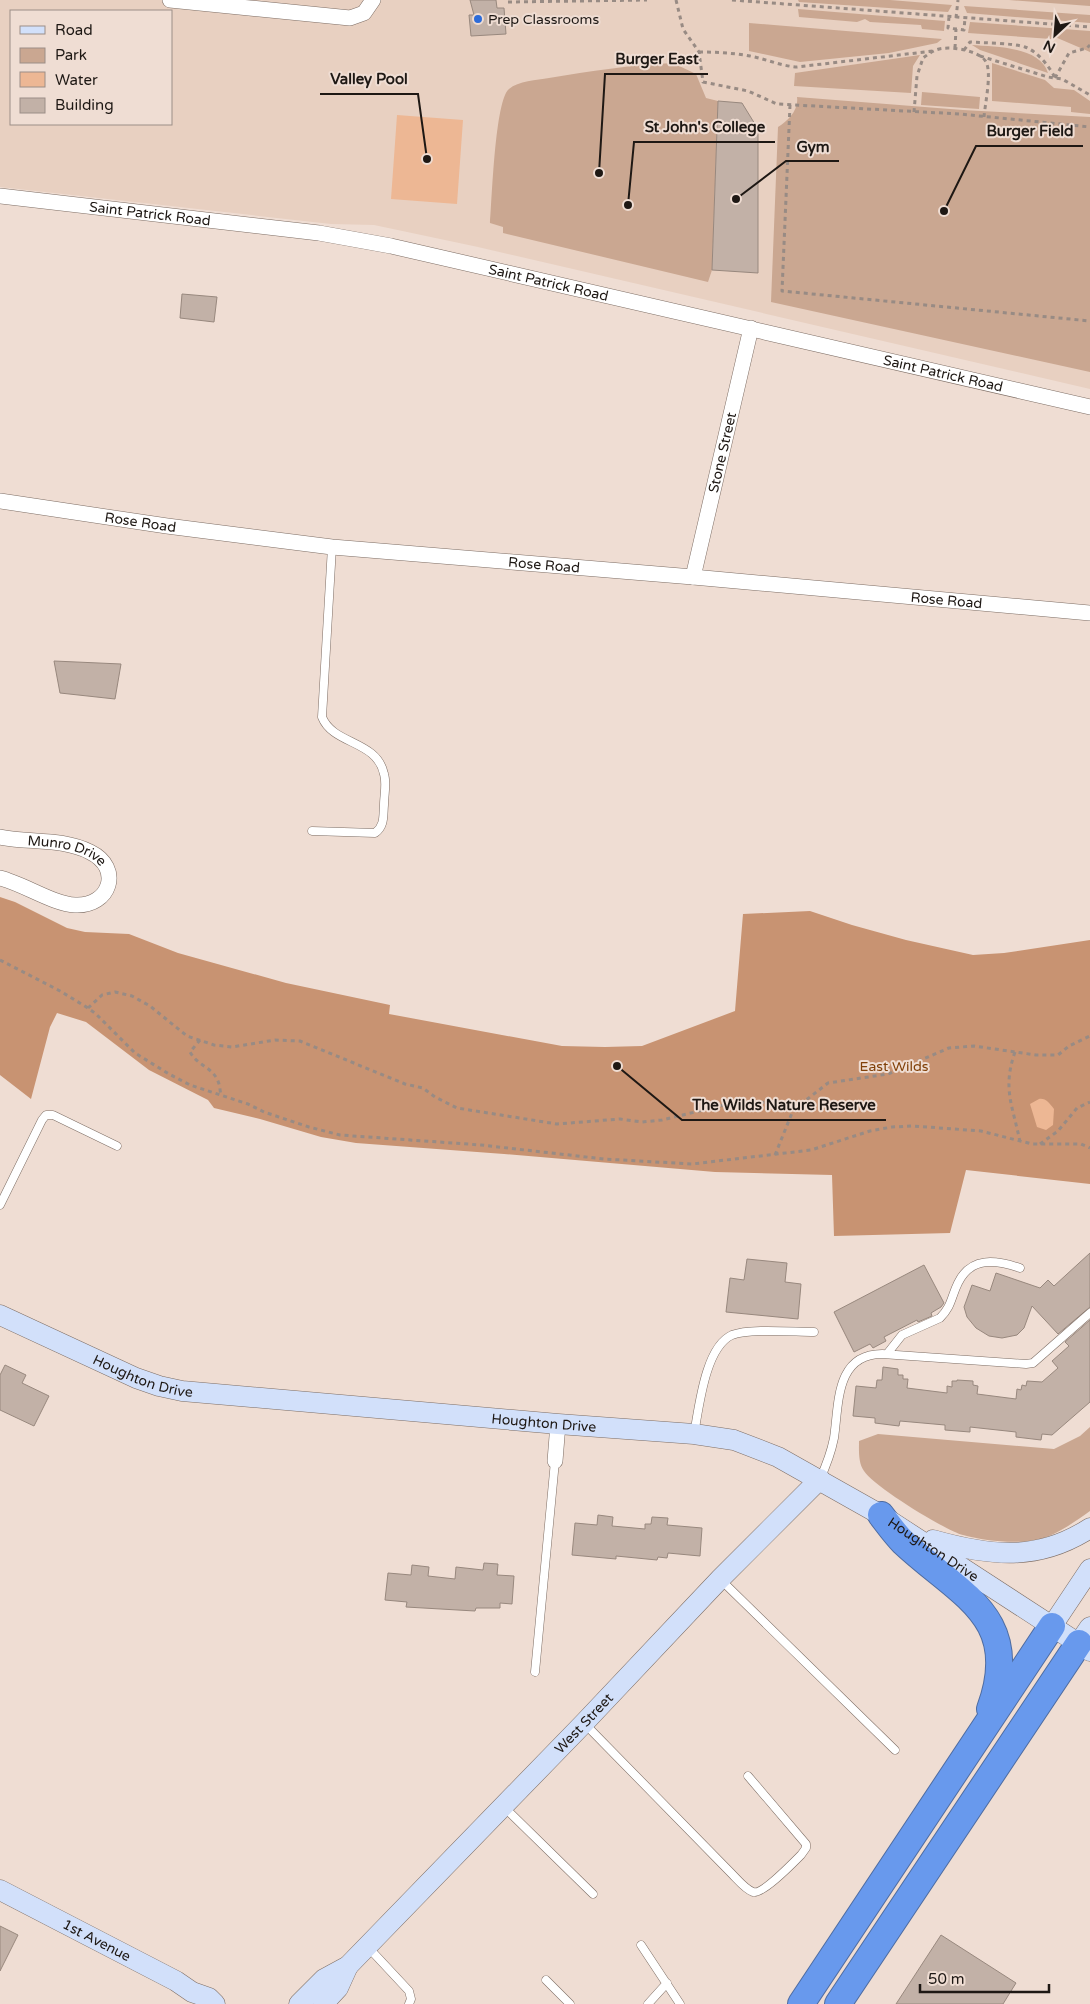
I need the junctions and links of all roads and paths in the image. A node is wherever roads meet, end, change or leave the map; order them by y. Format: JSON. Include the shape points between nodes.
{"nodes":[{"id":1,"x":170,"y":0,"type":"edge"},
{"id":2,"x":623,"y":0,"type":"edge"},
{"id":3,"x":648,"y":0,"type":"edge"},
{"id":4,"x":676,"y":0,"type":"edge"},
{"id":5,"x":732,"y":0,"type":"edge"},
{"id":6,"x":958,"y":0,"type":"edge"},
{"id":7,"x":508,"y":2,"type":"dead end"},
{"id":8,"x":781,"y":2,"type":"edge"},
{"id":9,"x":368,"y":6,"type":"edge"},
{"id":10,"x":949,"y":17,"type":"junction"},
{"id":11,"x":956,"y":18,"type":"junction"},
{"id":12,"x":965,"y":18,"type":"junction"},
{"id":13,"x":1090,"y":27,"type":"edge"},
{"id":14,"x":956,"y":29,"type":"junction"},
{"id":15,"x":1090,"y":45,"type":"edge"},
{"id":16,"x":954,"y":48,"type":"junction"},
{"id":17,"x":964,"y":50,"type":"junction"},
{"id":18,"x":933,"y":51,"type":"junction"},
{"id":19,"x":699,"y":52,"type":"junction"},
{"id":20,"x":980,"y":56,"type":"junction"},
{"id":21,"x":1055,"y":78,"type":"junction"},
{"id":22,"x":1090,"y":95,"type":"edge"},
{"id":23,"x":790,"y":105,"type":"junction"},
{"id":24,"x":914,"y":112,"type":"junction"},
{"id":25,"x":984,"y":117,"type":"junction"},
{"id":26,"x":1090,"y":127,"type":"edge"},
{"id":27,"x":0,"y":196,"type":"edge"},
{"id":28,"x":1090,"y":321,"type":"edge"},
{"id":29,"x":751,"y":328,"type":"junction"},
{"id":30,"x":1090,"y":407,"type":"edge"},
{"id":31,"x":0,"y":501,"type":"edge"},
{"id":32,"x":332,"y":546,"type":"junction"},
{"id":33,"x":693,"y":577,"type":"junction"},
{"id":34,"x":1090,"y":613,"type":"edge"},
{"id":35,"x":312,"y":831,"type":"dead end"},
{"id":36,"x":0,"y":837,"type":"edge"},
{"id":37,"x":0,"y":878,"type":"edge"},
{"id":38,"x":0,"y":960,"type":"edge"},
{"id":39,"x":88,"y":1008,"type":"junction"},
{"id":40,"x":1090,"y":1036,"type":"edge"},
{"id":41,"x":200,"y":1040,"type":"junction"},
{"id":42,"x":1015,"y":1052,"type":"junction"},
{"id":43,"x":221,"y":1096,"type":"junction"},
{"id":44,"x":1090,"y":1102,"type":"edge"},
{"id":45,"x":801,"y":1104,"type":"junction"},
{"id":46,"x":1020,"y":1142,"type":"junction"},
{"id":47,"x":1039,"y":1144,"type":"junction"},
{"id":48,"x":117,"y":1146,"type":"dead end"},
{"id":49,"x":1090,"y":1148,"type":"edge"},
{"id":50,"x":775,"y":1155,"type":"junction"},
{"id":51,"x":0,"y":1205,"type":"edge"},
{"id":52,"x":1020,"y":1268,"type":"dead end"},
{"id":53,"x":1090,"y":1313,"type":"edge"},
{"id":54,"x":0,"y":1315,"type":"edge"},
{"id":55,"x":814,"y":1332,"type":"dead end"},
{"id":56,"x":887,"y":1354,"type":"junction"},
{"id":57,"x":558,"y":1424,"type":"junction"},
{"id":58,"x":694,"y":1434,"type":"junction"},
{"id":59,"x":555,"y":1461,"type":"joint"},
{"id":60,"x":820,"y":1479,"type":"junction"},
{"id":61,"x":882,"y":1515,"type":"junction"},
{"id":62,"x":1090,"y":1528,"type":"edge"},
{"id":63,"x":916,"y":1536,"type":"junction"},
{"id":64,"x":1090,"y":1569,"type":"edge"},
{"id":65,"x":720,"y":1579,"type":"junction"},
{"id":66,"x":1052,"y":1626,"type":"junction"},
{"id":67,"x":1086,"y":1640,"type":"edge"},
{"id":68,"x":535,"y":1672,"type":"dead end"},
{"id":69,"x":584,"y":1723,"type":"junction"},
{"id":70,"x":981,"y":1733,"type":"junction"},
{"id":71,"x":895,"y":1750,"type":"dead end"},
{"id":72,"x":748,"y":1776,"type":"dead end"},
{"id":73,"x":502,"y":1806,"type":"junction"},
{"id":74,"x":0,"y":1890,"type":"edge"},
{"id":75,"x":593,"y":1894,"type":"dead end"},
{"id":76,"x":641,"y":1945,"type":"dead end"},
{"id":77,"x":367,"y":1946,"type":"junction"},
{"id":78,"x":348,"y":1966,"type":"junction"},
{"id":79,"x":546,"y":1980,"type":"dead end"},
{"id":80,"x":667,"y":1983,"type":"junction"},
{"id":81,"x":194,"y":1998,"type":"edge"},
{"id":82,"x":215,"y":2004,"type":"edge"},
{"id":83,"x":299,"y":2004,"type":"edge"},
{"id":84,"x":323,"y":2004,"type":"edge"},
{"id":85,"x":409,"y":2004,"type":"edge"},
{"id":86,"x":570,"y":2004,"type":"edge"},
{"id":87,"x":648,"y":2004,"type":"edge"},
{"id":88,"x":680,"y":2004,"type":"edge"},
{"id":89,"x":800,"y":2004,"type":"edge"},
{"id":90,"x":838,"y":2004,"type":"edge"}],
"edges":[{"from":1,"to":9,"type":"street","via":[[350,18]]},
{"from":2,"to":3,"type":"path"},
{"from":2,"to":7,"type":"path"},
{"from":4,"to":19,"type":"path","via":[[683,29]]},
{"from":5,"to":8,"type":"path"},
{"from":6,"to":11,"type":"path"},
{"from":8,"to":10,"type":"path"},
{"from":10,"to":11,"type":"path"},
{"from":10,"to":14,"type":"path","via":[[948,28]]},
{"from":11,"to":12,"type":"path"},
{"from":12,"to":13,"type":"path"},
{"from":12,"to":14,"type":"path","via":[[964,30]]},
{"from":14,"to":16,"type":"path"},
{"from":15,"to":21,"type":"path","via":[[1069,53]]},
{"from":16,"to":17,"type":"path"},
{"from":16,"to":18,"type":"path"},
{"from":17,"to":20,"type":"path"},
{"from":17,"to":21,"type":"path","via":[[970,42],[1025,47],[1040,58]]},
{"from":18,"to":19,"type":"path","via":[[797,67],[724,52]]},
{"from":18,"to":24,"type":"path","via":[[923,58],[919,68]]},
{"from":19,"to":23,"type":"path","via":[[703,82],[748,91],[777,104]]},
{"from":20,"to":21,"type":"path"},
{"from":20,"to":25,"type":"path","via":[[986,62],[988,73]]},
{"from":21,"to":22,"type":"path","via":[[1070,82]]},
{"from":23,"to":24,"type":"path"},
{"from":23,"to":28,"type":"path","via":[[782,291]]},
{"from":24,"to":25,"type":"path"},
{"from":25,"to":26,"type":"path"},
{"from":27,"to":29,"type":"street","name":"Saint Patrick Road","via":[[319,233],[391,246]]},
{"from":29,"to":30,"type":"street","name":"Saint Patrick Road"},
{"from":29,"to":33,"type":"street","name":"Stone Street"},
{"from":31,"to":32,"type":"street","name":"Rose Road"},
{"from":32,"to":33,"type":"street","name":"Rose Road"},
{"from":32,"to":35,"type":"lane","via":[[322,717],[331,731],[363,747],[382,766],[385,776],[383,823],[375,833]]},
{"from":33,"to":34,"type":"street","name":"Rose Road"},
{"from":36,"to":37,"type":"street","name":"Munro Drive","via":[[82,848],[104,862],[110,876],[103,896],[90,904],[75,906]]},
{"from":38,"to":39,"type":"path"},
{"from":39,"to":41,"type":"path","via":[[102,995],[115,992],[132,996],[150,1006],[186,1036]]},
{"from":39,"to":43,"type":"path","via":[[136,1053],[190,1085]]},
{"from":40,"to":42,"type":"path","via":[[1058,1054]]},
{"from":41,"to":43,"type":"path","via":[[190,1052],[194,1060],[214,1074]]},
{"from":41,"to":45,"type":"path","via":[[232,1046],[300,1040],[405,1084],[423,1088],[457,1108],[557,1124],[620,1119],[662,1120],[732,1103]]},
{"from":42,"to":45,"type":"path","via":[[974,1046],[949,1048],[888,1074],[828,1083]]},
{"from":42,"to":46,"type":"path","via":[[1008,1091]]},
{"from":43,"to":50,"type":"path","via":[[340,1135],[692,1164]]},
{"from":44,"to":47,"type":"path","via":[[1077,1108],[1058,1131]]},
{"from":45,"to":50,"type":"path","via":[[792,1113]]},
{"from":46,"to":47,"type":"path"},
{"from":46,"to":50,"type":"path","via":[[981,1131],[892,1127],[811,1150]]},
{"from":47,"to":49,"type":"path","via":[[1081,1144]]},
{"from":48,"to":51,"type":"lane","via":[[53,1115],[46,1115]]},
{"from":52,"to":56,"type":"lane","via":[[988,1262],[973,1266],[958,1284],[944,1315],[902,1336]]},
{"from":53,"to":56,"type":"lane","via":[[1033,1363]]},
{"from":54,"to":57,"type":"main road","name":"Houghton Drive","via":[[136,1378],[176,1390]]},
{"from":55,"to":58,"type":"lane","via":[[750,1332],[732,1335],[720,1344],[701,1392]]},
{"from":56,"to":60,"type":"lane","via":[[865,1357],[850,1368],[843,1379],[834,1439]]},
{"from":57,"to":58,"type":"main road","name":"Houghton Drive"},
{"from":57,"to":59,"type":"street"},
{"from":58,"to":60,"type":"main road","name":"Houghton Drive","via":[[746,1444]]},
{"from":59,"to":68,"type":"lane"},
{"from":60,"to":61,"type":"main road","name":"Houghton Drive"},
{"from":60,"to":65,"type":"main road","name":"West Street"},
{"from":61,"to":63,"type":"main road","name":"Houghton Drive"},
{"from":61,"to":70,"type":"highway","via":[[902,1541],[978,1606],[993,1631],[999,1651],[998,1673]]},
{"from":62,"to":63,"type":"main road","via":[[1058,1545],[1020,1553],[980,1551]]},
{"from":63,"to":66,"type":"main road","name":"Houghton Drive"},
{"from":64,"to":66,"type":"main road"},
{"from":65,"to":69,"type":"main road","name":"West Street"},
{"from":65,"to":71,"type":"lane"},
{"from":66,"to":67,"type":"main road","name":"Houghton Drive"},
{"from":66,"to":70,"type":"highway"},
{"from":67,"to":90,"type":"highway"},
{"from":69,"to":72,"type":"lane","via":[[732,1874],[747,1888],[758,1892],[801,1854],[806,1844]]},
{"from":69,"to":73,"type":"main road","name":"West Street"},
{"from":70,"to":89,"type":"highway"},
{"from":73,"to":75,"type":"lane"},
{"from":73,"to":77,"type":"main road","name":"West Street"},
{"from":74,"to":81,"type":"main road","name":"1st Avenue","via":[[176,1980]]},
{"from":76,"to":80,"type":"lane"},
{"from":77,"to":78,"type":"main road","name":"West Street"},
{"from":77,"to":85,"type":"lane","via":[[409,1991],[412,1999]]},
{"from":78,"to":83,"type":"main road","name":"West Street","via":[[324,1978]]},
{"from":78,"to":84,"type":"main road","name":"West Street","via":[[338,1988]]},
{"from":79,"to":86,"type":"lane"},
{"from":80,"to":87,"type":"lane"},
{"from":80,"to":88,"type":"lane"},
{"from":81,"to":82,"type":"main road","name":"1st Avenue","via":[[210,1998]]}]}
